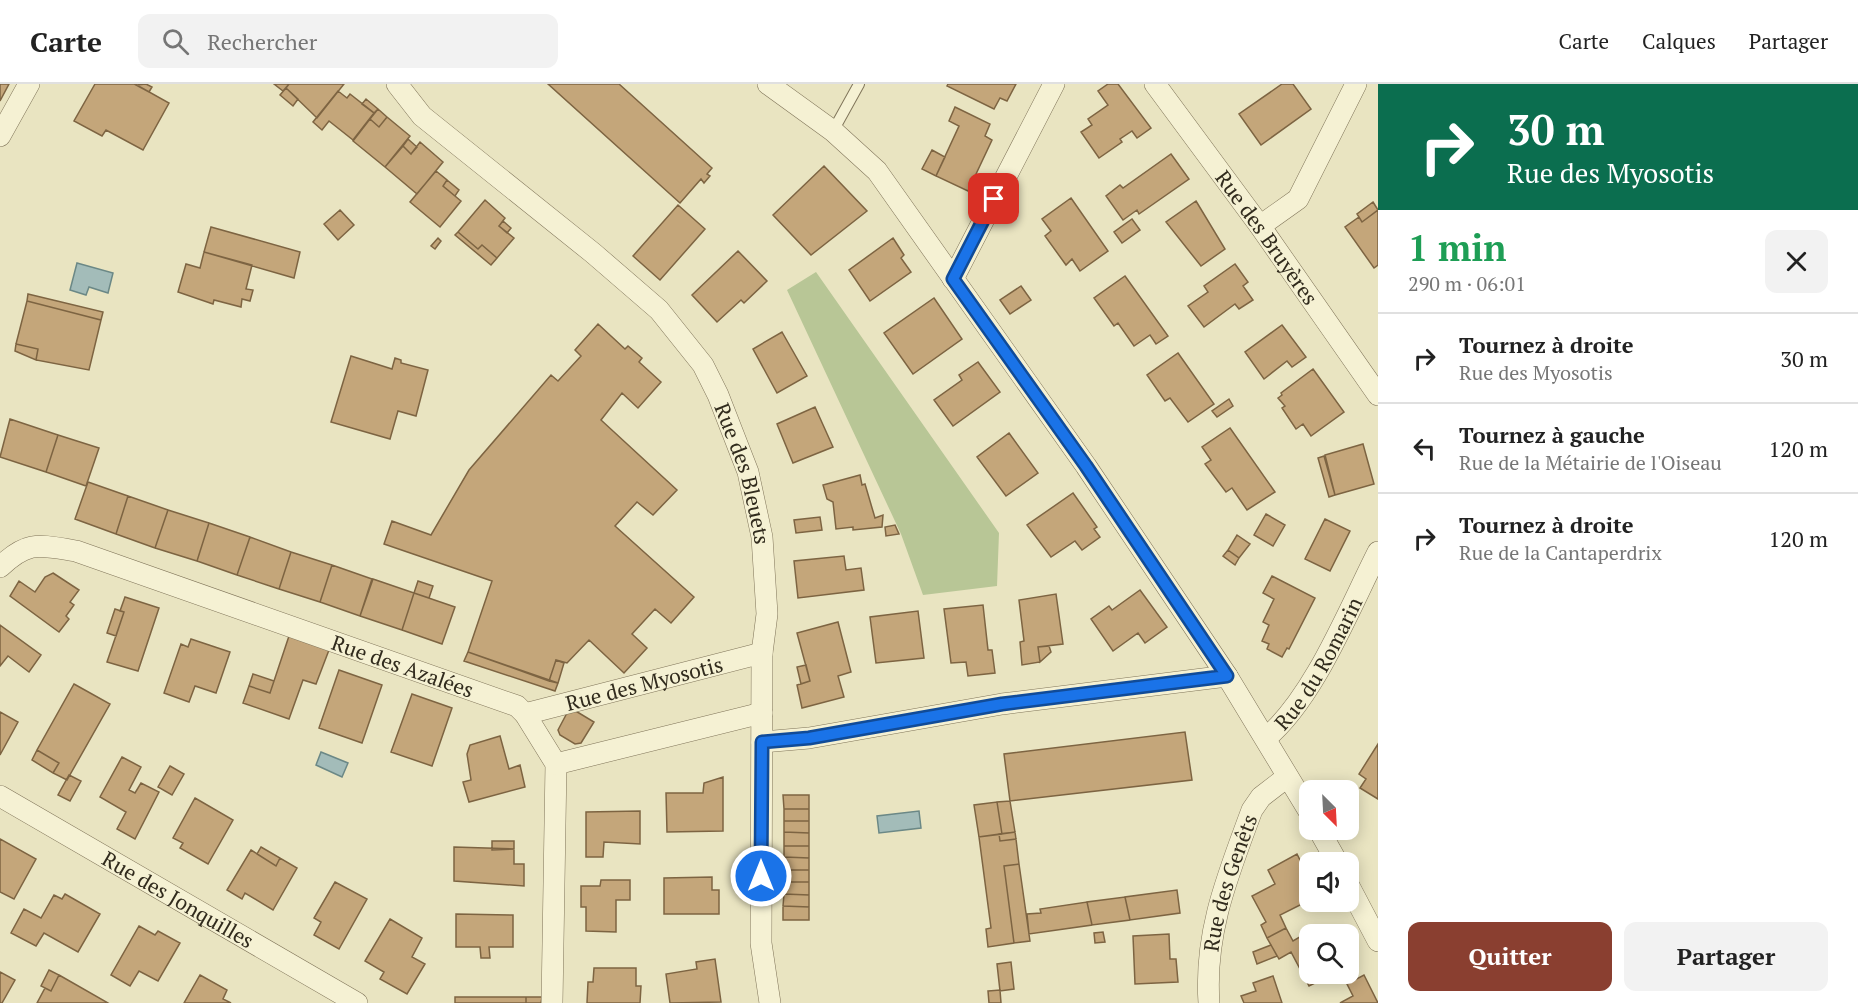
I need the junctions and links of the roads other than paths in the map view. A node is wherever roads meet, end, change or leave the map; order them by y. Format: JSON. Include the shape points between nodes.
{"nodes":[{"id":1,"x":29,"y":84,"type":"edge"},
{"id":2,"x":397,"y":84,"type":"edge"},
{"id":3,"x":768,"y":84,"type":"edge"},
{"id":4,"x":859,"y":84,"type":"edge"},
{"id":5,"x":1054,"y":84,"type":"edge"},
{"id":6,"x":1155,"y":84,"type":"edge"},
{"id":7,"x":1356,"y":84,"type":"edge"},
{"id":8,"x":833,"y":131,"type":"junction"},
{"id":9,"x":0,"y":136,"type":"edge"},
{"id":10,"x":1260,"y":226,"type":"junction"},
{"id":11,"x":953,"y":279,"type":"junction"},
{"id":12,"x":1378,"y":394,"type":"edge"},
{"id":13,"x":1378,"y":552,"type":"edge"},
{"id":14,"x":0,"y":567,"type":"edge"},
{"id":15,"x":762,"y":653,"type":"junction"},
{"id":16,"x":1227,"y":676,"type":"junction"},
{"id":17,"x":762,"y":713,"type":"junction"},
{"id":18,"x":525,"y":714,"type":"junction"},
{"id":19,"x":1266,"y":738,"type":"junction"},
{"id":20,"x":762,"y":742,"type":"junction"},
{"id":21,"x":556,"y":764,"type":"junction"},
{"id":22,"x":1287,"y":777,"type":"junction"},
{"id":23,"x":0,"y":796,"type":"edge"},
{"id":24,"x":1299,"y":796,"type":"edge"},
{"id":25,"x":1359,"y":905,"type":"edge"},
{"id":26,"x":1378,"y":941,"type":"edge"},
{"id":27,"x":357,"y":1003,"type":"edge"},
{"id":28,"x":552,"y":1003,"type":"edge"},
{"id":29,"x":770,"y":1003,"type":"edge"},
{"id":30,"x":1209,"y":1003,"type":"edge"}],
"edges":[{"from":1,"to":9,"type":"street"},
{"from":2,"to":15,"type":"street","name":"Rue des Bleuets","via":[[422,116],[659,310],[703,365],[748,472],[762,537],[767,614]]},
{"from":3,"to":8,"type":"street"},
{"from":4,"to":8,"type":"lane"},
{"from":5,"to":11,"type":"street"},
{"from":6,"to":10,"type":"street","name":"Rue des Bruyères"},
{"from":7,"to":10,"type":"street","via":[[1298,199]]},
{"from":8,"to":11,"type":"street","via":[[877,171]]},
{"from":10,"to":12,"type":"street","name":"Rue des Bruyères"},
{"from":11,"to":16,"type":"street","via":[[1086,466]]},
{"from":13,"to":19,"type":"street","name":"Rue du Romarin","via":[[1307,691],[1285,723]]},
{"from":14,"to":18,"type":"street","name":"Rue des Azalées","via":[[24,548],[44,546],[76,551],[517,706]]},
{"from":15,"to":17,"type":"street","name":"Rue des Bleuets"},
{"from":15,"to":18,"type":"street","name":"Rue des Myosotis"},
{"from":16,"to":19,"type":"street"},
{"from":16,"to":20,"type":"street","via":[[1002,704],[809,738]]},
{"from":17,"to":20,"type":"street","name":"Rue des Bleuets"},
{"from":17,"to":21,"type":"street"},
{"from":18,"to":21,"type":"street","name":"Rue des Azalées"},
{"from":19,"to":22,"type":"street"},
{"from":20,"to":29,"type":"street","name":"Rue des Bleuets","via":[[761,943]]},
{"from":21,"to":28,"type":"street"},
{"from":22,"to":24,"type":"street"},
{"from":22,"to":30,"type":"street","name":"Rue des Genêts","via":[[1261,797],[1252,810],[1218,905],[1207,971]]},
{"from":23,"to":27,"type":"street","name":"Rue des Jonquilles"},
{"from":25,"to":26,"type":"street"}]}
